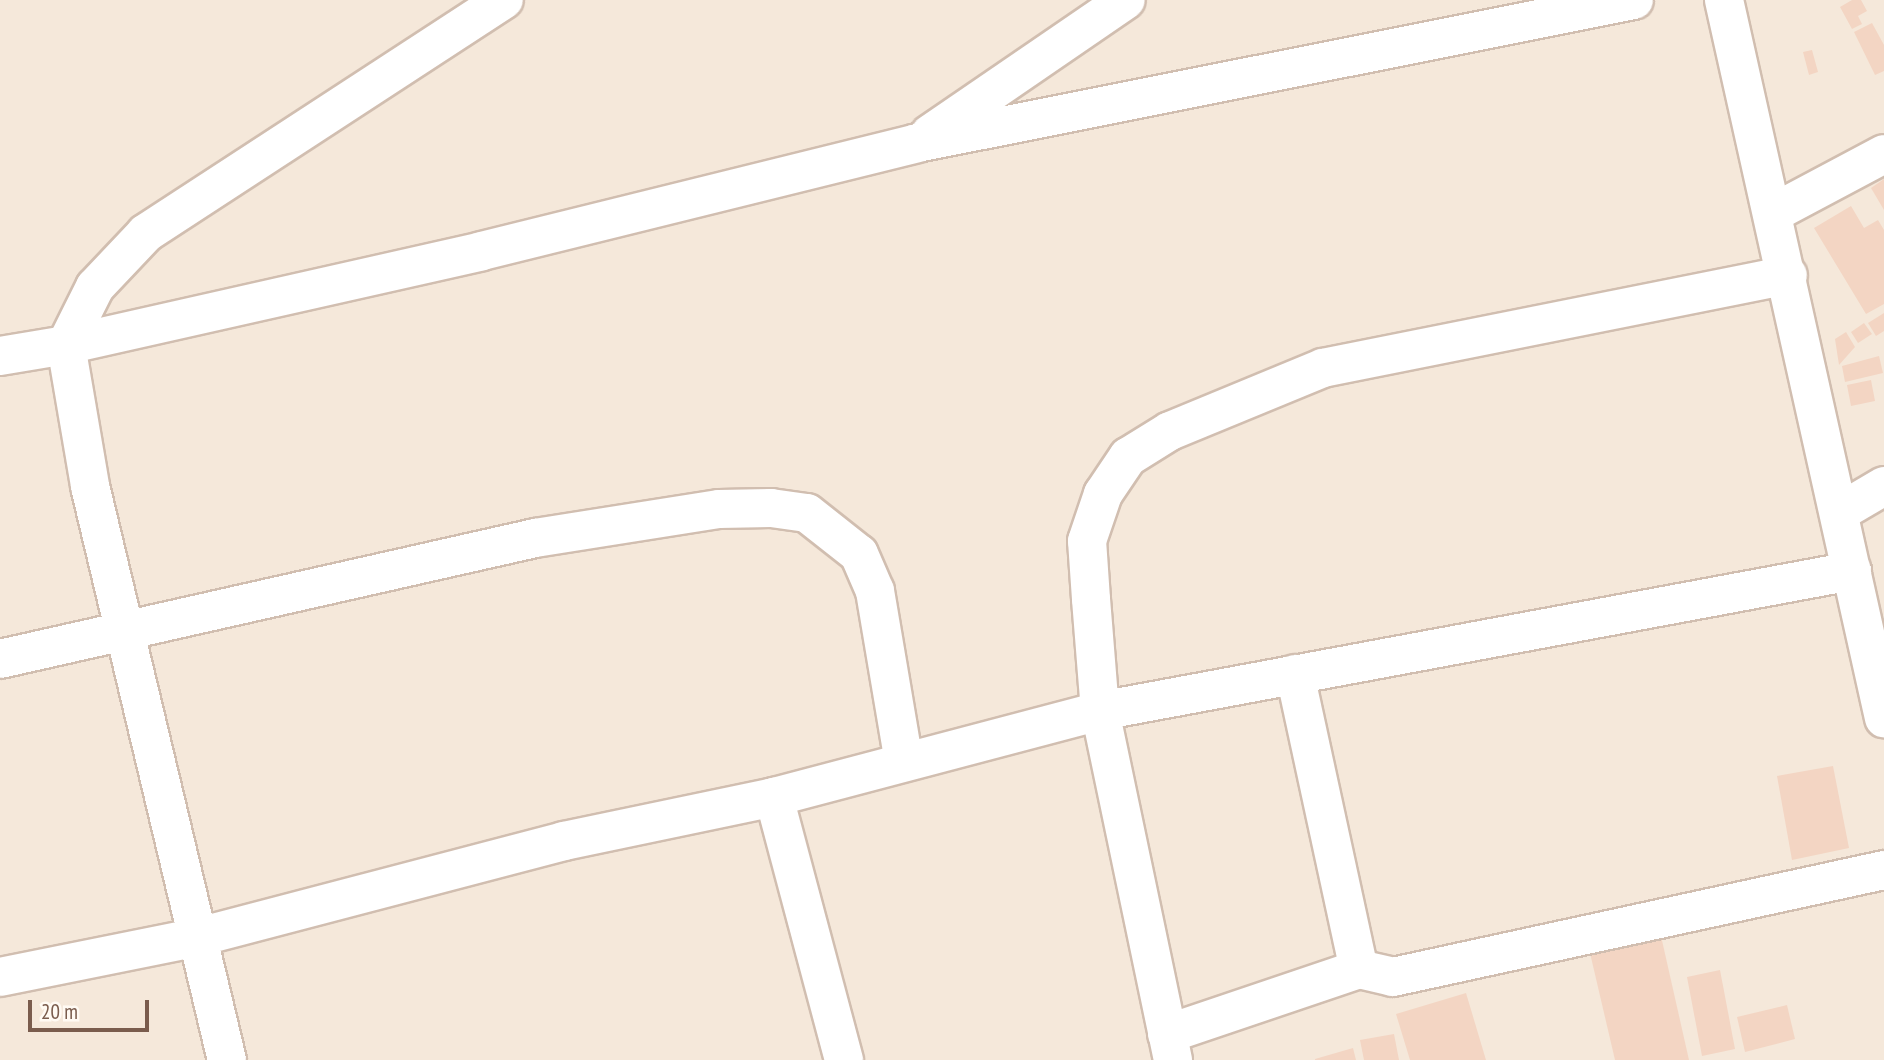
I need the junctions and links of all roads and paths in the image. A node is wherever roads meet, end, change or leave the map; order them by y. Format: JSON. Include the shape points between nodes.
{"nodes":[{"id":1,"x":504,"y":0,"type":"edge"},
{"id":2,"x":1126,"y":0,"type":"edge"},
{"id":3,"x":1634,"y":0,"type":"edge"},
{"id":4,"x":1724,"y":0,"type":"edge"},
{"id":5,"x":917,"y":143,"type":"junction"},
{"id":6,"x":1884,"y":154,"type":"edge"},
{"id":7,"x":1774,"y":212,"type":"junction"},
{"id":8,"x":1788,"y":275,"type":"junction"},
{"id":9,"x":66,"y":345,"type":"junction"},
{"id":10,"x":0,"y":356,"type":"edge"},
{"id":11,"x":1884,"y":486,"type":"edge"},
{"id":12,"x":1840,"y":512,"type":"junction"},
{"id":13,"x":1852,"y":570,"type":"junction"},
{"id":14,"x":124,"y":630,"type":"junction"},
{"id":15,"x":0,"y":659,"type":"edge"},
{"id":16,"x":1294,"y":674,"type":"junction"},
{"id":17,"x":1100,"y":711,"type":"junction"},
{"id":18,"x":1884,"y":718,"type":"edge"},
{"id":19,"x":904,"y":762,"type":"junction"},
{"id":20,"x":774,"y":797,"type":"junction"},
{"id":21,"x":1884,"y":870,"type":"edge"},
{"id":22,"x":198,"y":937,"type":"junction"},
{"id":23,"x":1359,"y":969,"type":"junction"},
{"id":24,"x":0,"y":977,"type":"edge"},
{"id":25,"x":1170,"y":1047,"type":"edge"},
{"id":26,"x":227,"y":1060,"type":"edge"},
{"id":27,"x":844,"y":1060,"type":"edge"}],
"edges":[{"from":1,"to":9,"type":"street","via":[[146,233],[94,287]]},
{"from":2,"to":5,"type":"street"},
{"from":3,"to":5,"type":"street"},
{"from":4,"to":7,"type":"street"},
{"from":5,"to":9,"type":"street","via":[[482,251]]},
{"from":6,"to":7,"type":"street"},
{"from":7,"to":8,"type":"street"},
{"from":8,"to":12,"type":"street"},
{"from":8,"to":17,"type":"street","via":[[1323,368],[1170,431],[1128,457],[1103,494],[1087,541]]},
{"from":9,"to":10,"type":"street"},
{"from":9,"to":14,"type":"street","via":[[90,486]]},
{"from":11,"to":12,"type":"street"},
{"from":12,"to":13,"type":"street"},
{"from":13,"to":16,"type":"street"},
{"from":13,"to":18,"type":"street"},
{"from":14,"to":15,"type":"street"},
{"from":14,"to":19,"type":"street","via":[[535,538],[719,509],[807,513],[859,554],[875,591]]},
{"from":14,"to":22,"type":"street"},
{"from":16,"to":17,"type":"street"},
{"from":16,"to":23,"type":"street"},
{"from":17,"to":19,"type":"street"},
{"from":17,"to":25,"type":"street"},
{"from":19,"to":20,"type":"street"},
{"from":20,"to":22,"type":"street","via":[[564,841]]},
{"from":20,"to":27,"type":"street"},
{"from":21,"to":23,"type":"street","via":[[1393,977]]},
{"from":22,"to":24,"type":"street"},
{"from":22,"to":26,"type":"street"},
{"from":23,"to":25,"type":"street"}]}
